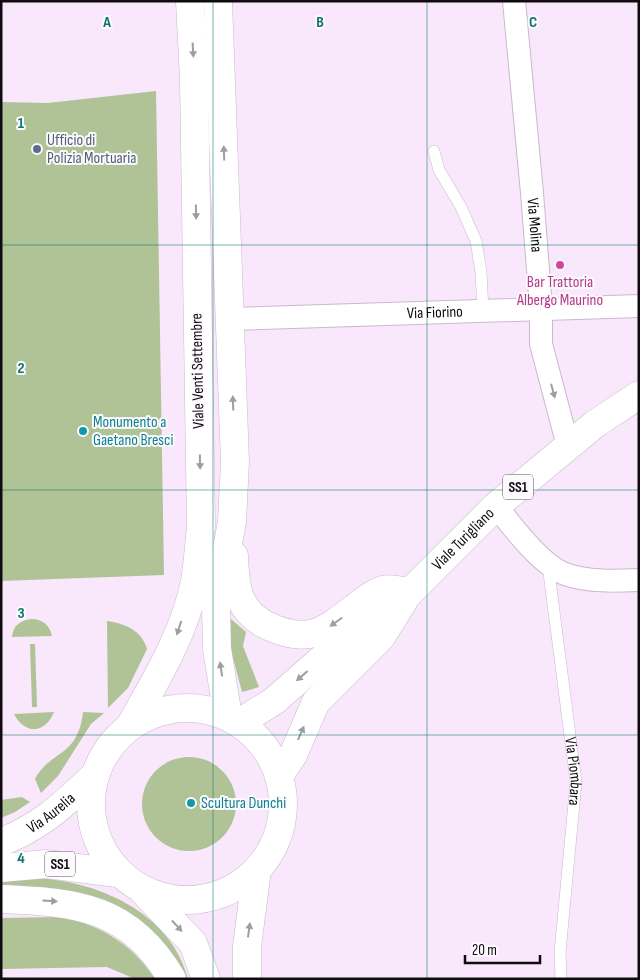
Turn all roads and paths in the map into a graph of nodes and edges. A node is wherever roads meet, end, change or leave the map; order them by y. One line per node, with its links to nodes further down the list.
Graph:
1 (190, 1): 17 (main road, Viale Venti Settembre, one-way to 17)
2 (218, 1): 8 (main road, Viale Venti Settembre, one-way to 2)
3 (514, 1): 6 (street, Via Molina)
4 (434, 151): 7 (lane)
5 (639, 306): 6 (street, Via Fiorino)
6 (541, 308): 7 (street, Via Fiorino); 10 (street, Via Molina, one-way to 10)
7 (483, 311): 8 (street, Via Fiorino)
8 (230, 319): 12 (main road, Viale Venti Settembre, one-way to 8)
9 (639, 396): 10 (main road, Viale Turigliano / SS1)
10 (568, 446): 11 (main road, Viale Turigliano / SS1)
11 (496, 506): 13 (street); 15 (main road, Viale Turigliano / SS1)
12 (232, 522): 15 (main road, one-way to 12); 16 (main road, Viale Venti Settembre, one-way to 12)
13 (548, 563): 14 (street); 29 (lane, Via Piombara)
14 (639, 580)
15 (409, 592): 16 (main road, Viale Turigliano / SS1, one-way to 16); 19 (main road, Viale Turigliano / SS1, one-way to 15)
16 (233, 720): 17 (main road); 19 (main road)
17 (130, 726): 18 (main road)
18 (94, 776): 20 (main road, Via Aurelia); 23 (main road)
19 (279, 776): 22 (main road)
20 (1, 842)
21 (1, 868): 23 (main road, SS1)
22 (257, 870): 24 (main road); 28 (main road, one-way to 22)
23 (118, 872): 24 (main road)
24 (143, 891): 27 (main road, one-way to 27)
25 (1, 899): 26 (main road, one-way to 26)
26 (172, 979)
27 (206, 979)
28 (247, 979)
29 (560, 979)

